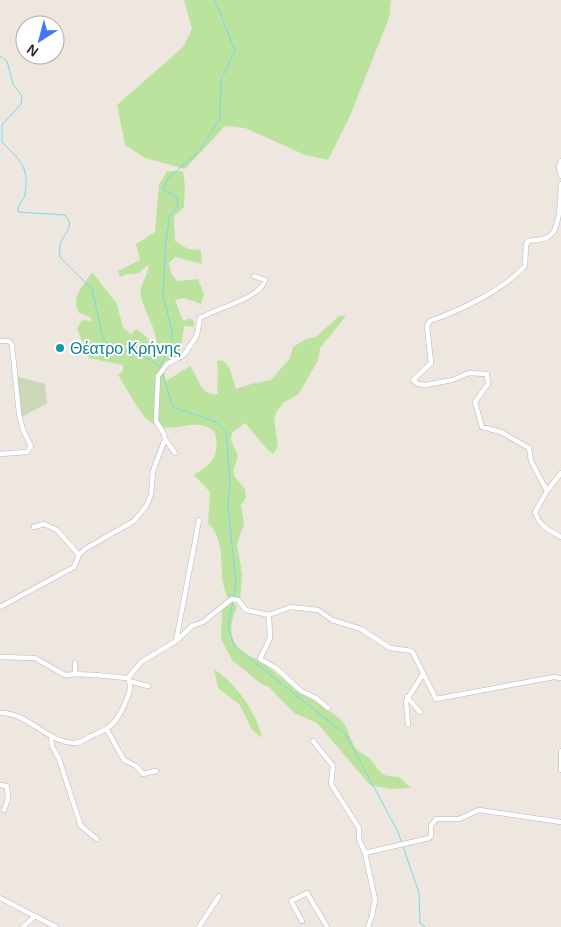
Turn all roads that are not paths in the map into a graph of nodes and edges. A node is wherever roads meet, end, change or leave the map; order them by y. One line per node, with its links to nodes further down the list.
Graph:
1 (561, 161): 2 (street)
2 (561, 176)
3 (561, 184): 10 (street)
4 (254, 276): 6 (street)
5 (0, 342): 8 (street)
6 (165, 439): 7 (street); 14 (street)
7 (175, 453)
8 (0, 454)
9 (561, 473): 10 (street)
10 (547, 491): 13 (street)
11 (199, 520): 17 (street)
12 (34, 527): 14 (street)
13 (561, 536)
14 (79, 555): 15 (street)
15 (0, 607)
16 (270, 615): 17 (street); 21 (street); 26 (street)
17 (176, 641): 23 (street)
18 (0, 657): 20 (street)
19 (75, 663): 20 (street)
20 (75, 672): 23 (street)
21 (423, 674): 22 (street); 25 (street)
22 (561, 678)
23 (128, 680): 24 (street); 30 (street)
24 (148, 686)
25 (408, 697): 27 (street); 29 (street)
26 (328, 708)
27 (420, 712)
28 (0, 714): 31 (street)
29 (408, 724)
30 (107, 730): 31 (street); 35 (street)
31 (51, 736): 39 (street)
32 (313, 741): 40 (street)
33 (561, 751): 34 (street)
34 (561, 770)
35 (156, 771)
36 (0, 785): 37 (street)
37 (4, 810)
38 (561, 822): 40 (street)
39 (97, 839)
40 (365, 852): 49 (street)
41 (219, 896): 47 (street)
42 (0, 898): 43 (street)
43 (35, 916): 45 (street); 46 (street)
44 (302, 921): 48 (street)
45 (23, 927)
46 (56, 927)
47 (199, 927)
48 (327, 927)
49 (368, 927)

